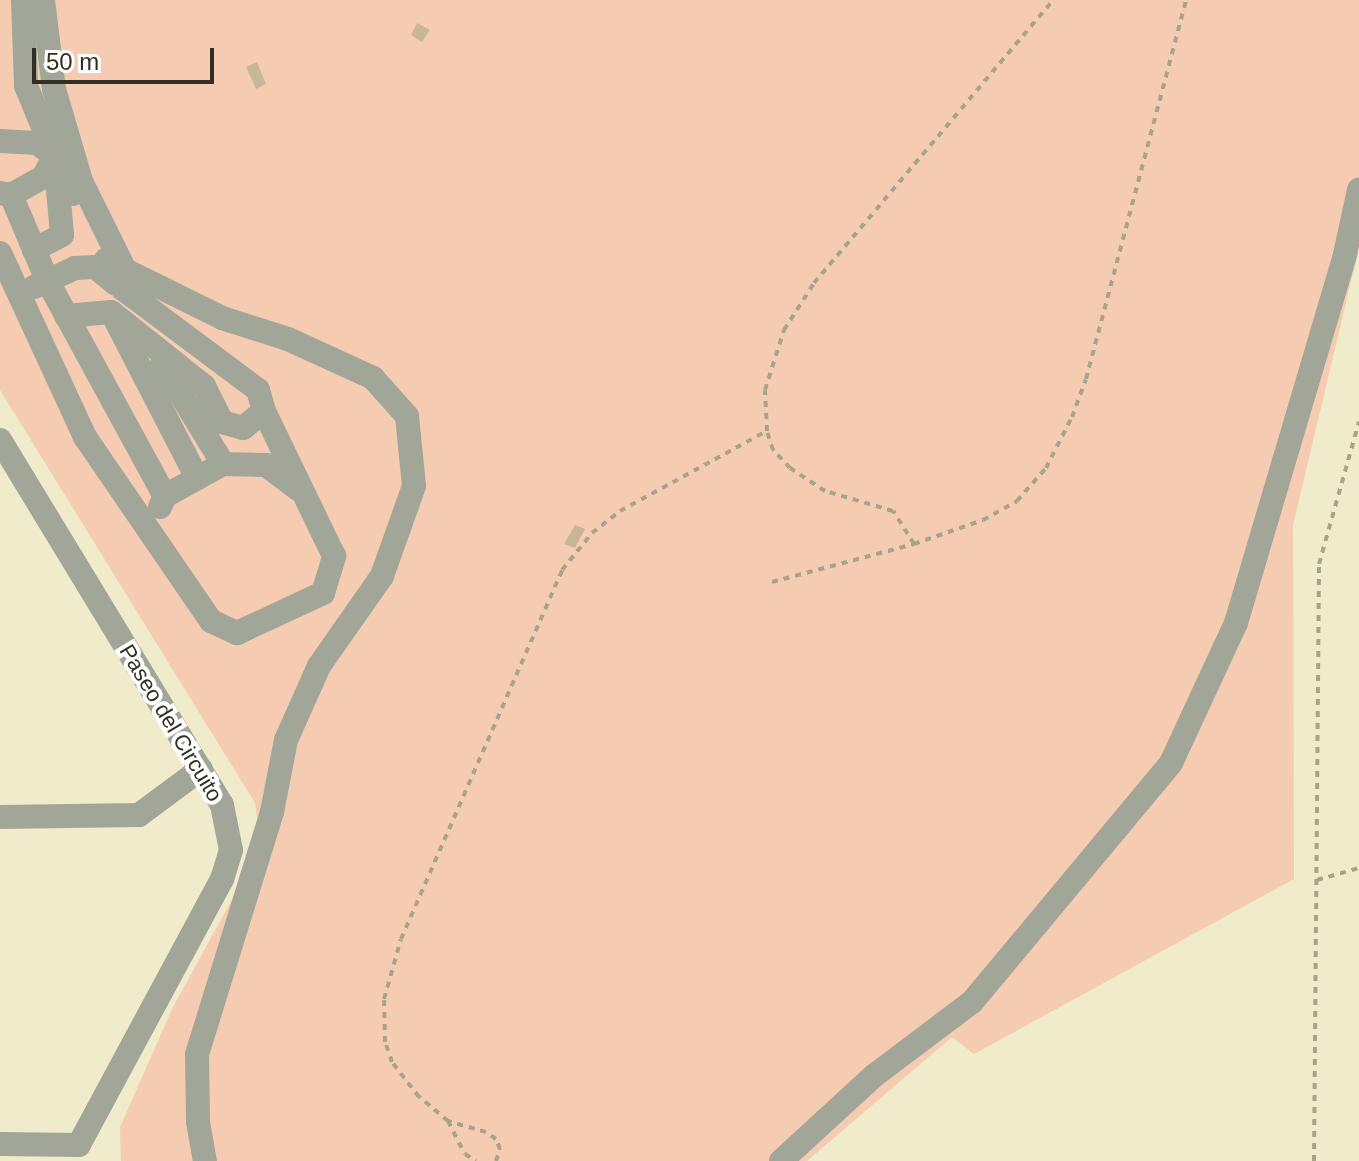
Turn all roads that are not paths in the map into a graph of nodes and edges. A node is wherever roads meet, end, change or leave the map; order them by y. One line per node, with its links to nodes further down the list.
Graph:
1 (23, 0): 4 (street)
2 (43, 0): 26 (street)
3 (0, 141): 4 (street)
4 (55, 156): 6 (street); 7 (street); 10 (street)
5 (1359, 190): 27 (street)
6 (5, 194): 7 (street)
7 (34, 250): 9 (street)
8 (0, 253): 11 (street)
9 (47, 280): 10 (street); 11 (street); 13 (street)
10 (123, 289): 15 (street)
11 (19, 295): 21 (street)
12 (111, 312): 13 (street); 14 (street); 18 (street)
13 (66, 316): 20 (street)
14 (145, 339): 15 (street); 17 (street)
15 (264, 411): 19 (street)
16 (0, 440): 22 (street, Paseo del Circuito)
17 (223, 464): 18 (street); 19 (street)
18 (197, 478): 20 (street)
19 (304, 494): 21 (street)
20 (165, 496): 21 (street)
21 (149, 531)
22 (201, 769): 23 (street); 25 (street, Paseo del Circuito)
23 (0, 817)
24 (0, 1144): 25 (street)
25 (84, 1153)
26 (205, 1161)
27 (781, 1161)

